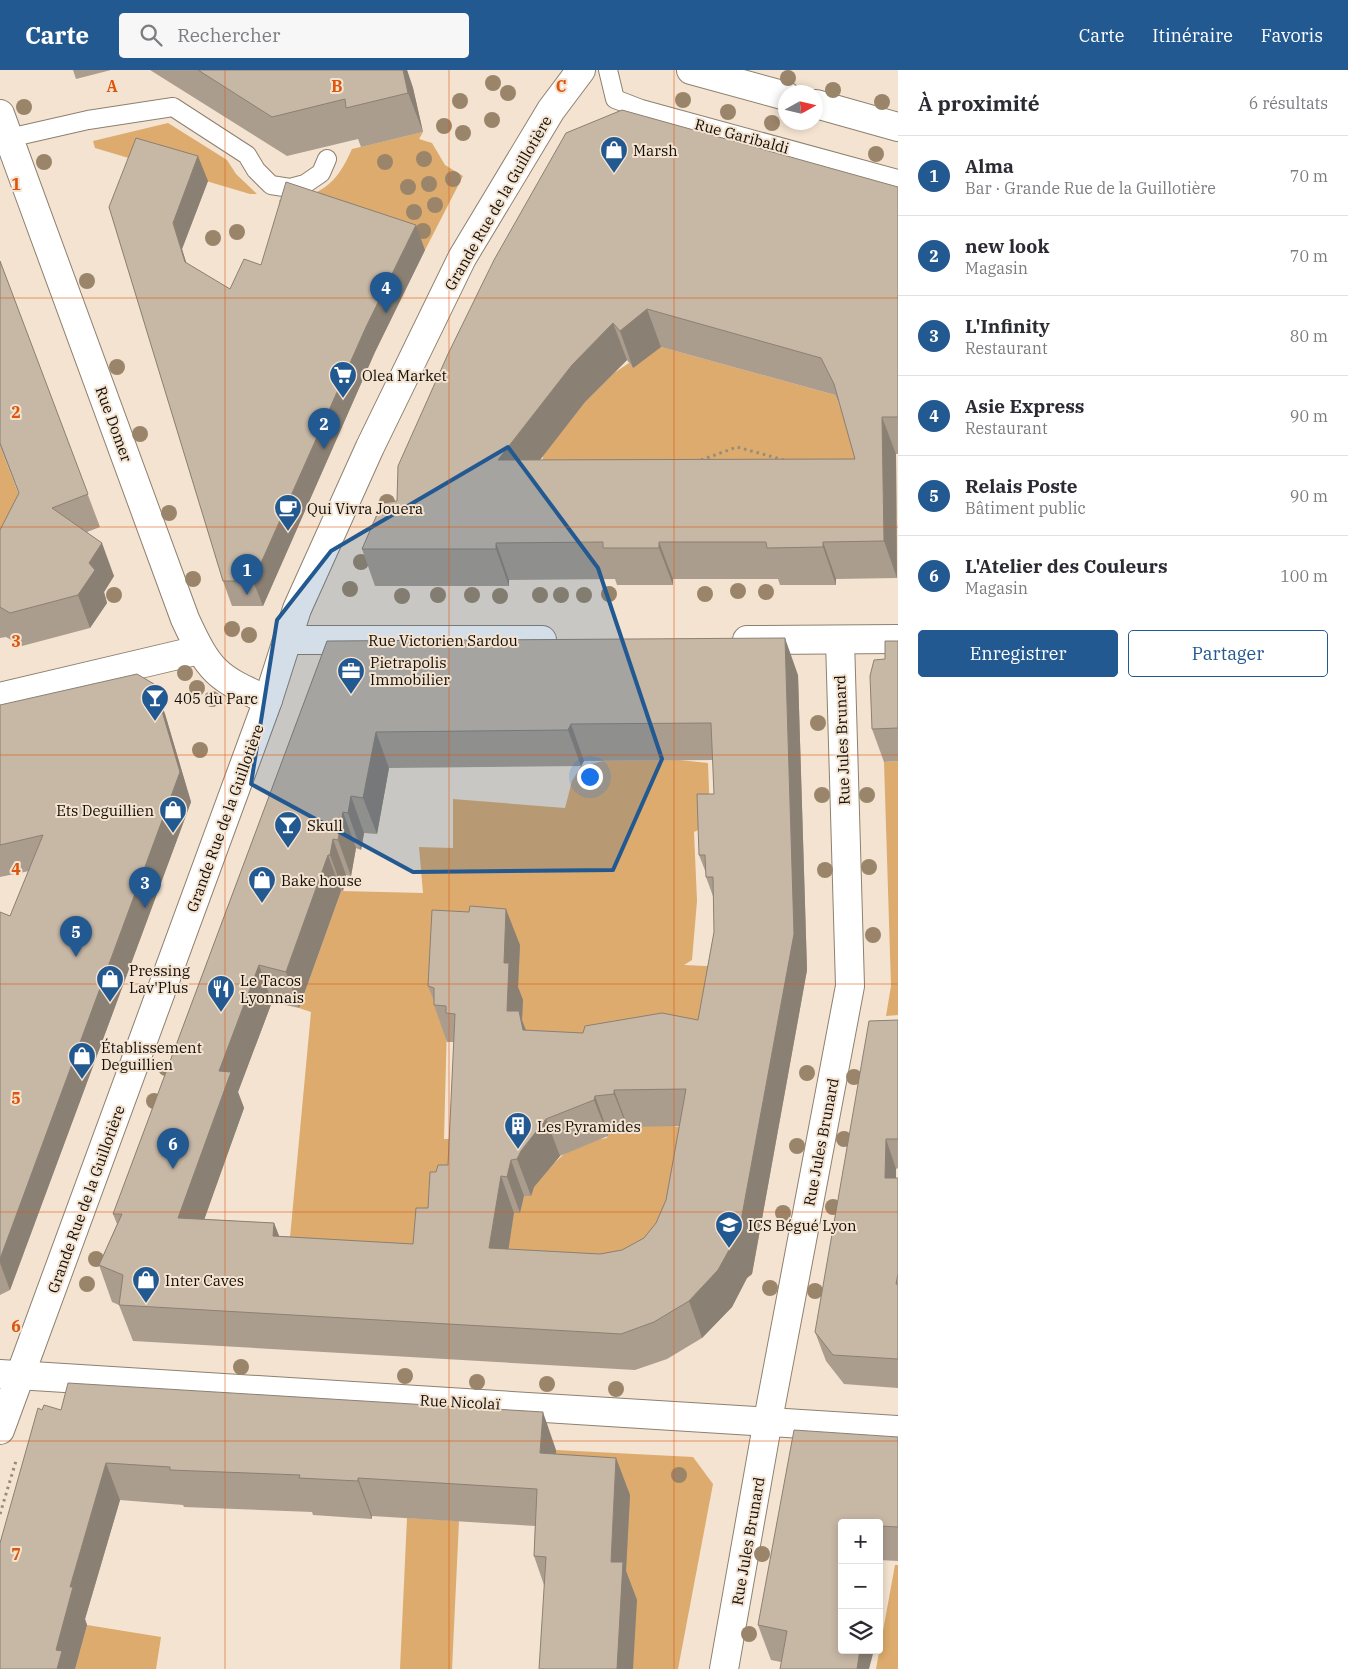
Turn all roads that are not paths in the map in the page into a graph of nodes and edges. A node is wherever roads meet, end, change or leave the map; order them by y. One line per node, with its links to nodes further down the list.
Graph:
1 (581, 70): 11 (street, Grande Rue de la Guillotière)
2 (608, 70): 9 (lane, Rue Garibaldi)
3 (691, 70): 4 (street)
4 (778, 94)
5 (823, 106): 7 (street)
6 (4, 126): 8 (lane); 15 (street, Rue Domer)
7 (898, 127)
8 (327, 159)
9 (898, 179)
10 (898, 639): 14 (street)
11 (288, 640): 12 (street, Rue Victorien Sardou); 17 (street, Grande Rue de la Guillotière)
12 (571, 640)
13 (720, 640): 14 (street)
14 (840, 640): 19 (street, Rue Jules Brunard)
15 (199, 650): 16 (street); 17 (street, Rue Domer)
16 (0, 698)
17 (268, 700): 18 (street, Grande Rue de la Guillotière)
18 (11, 1374): 19 (street, Rue Nicolaï); 20 (street, Grande Rue de la Guillotière)
19 (768, 1420): 21 (street, Rue Nicolaï); 22 (street, Rue Jules Brunard)
20 (0, 1430)
21 (898, 1430)
22 (724, 1669)

